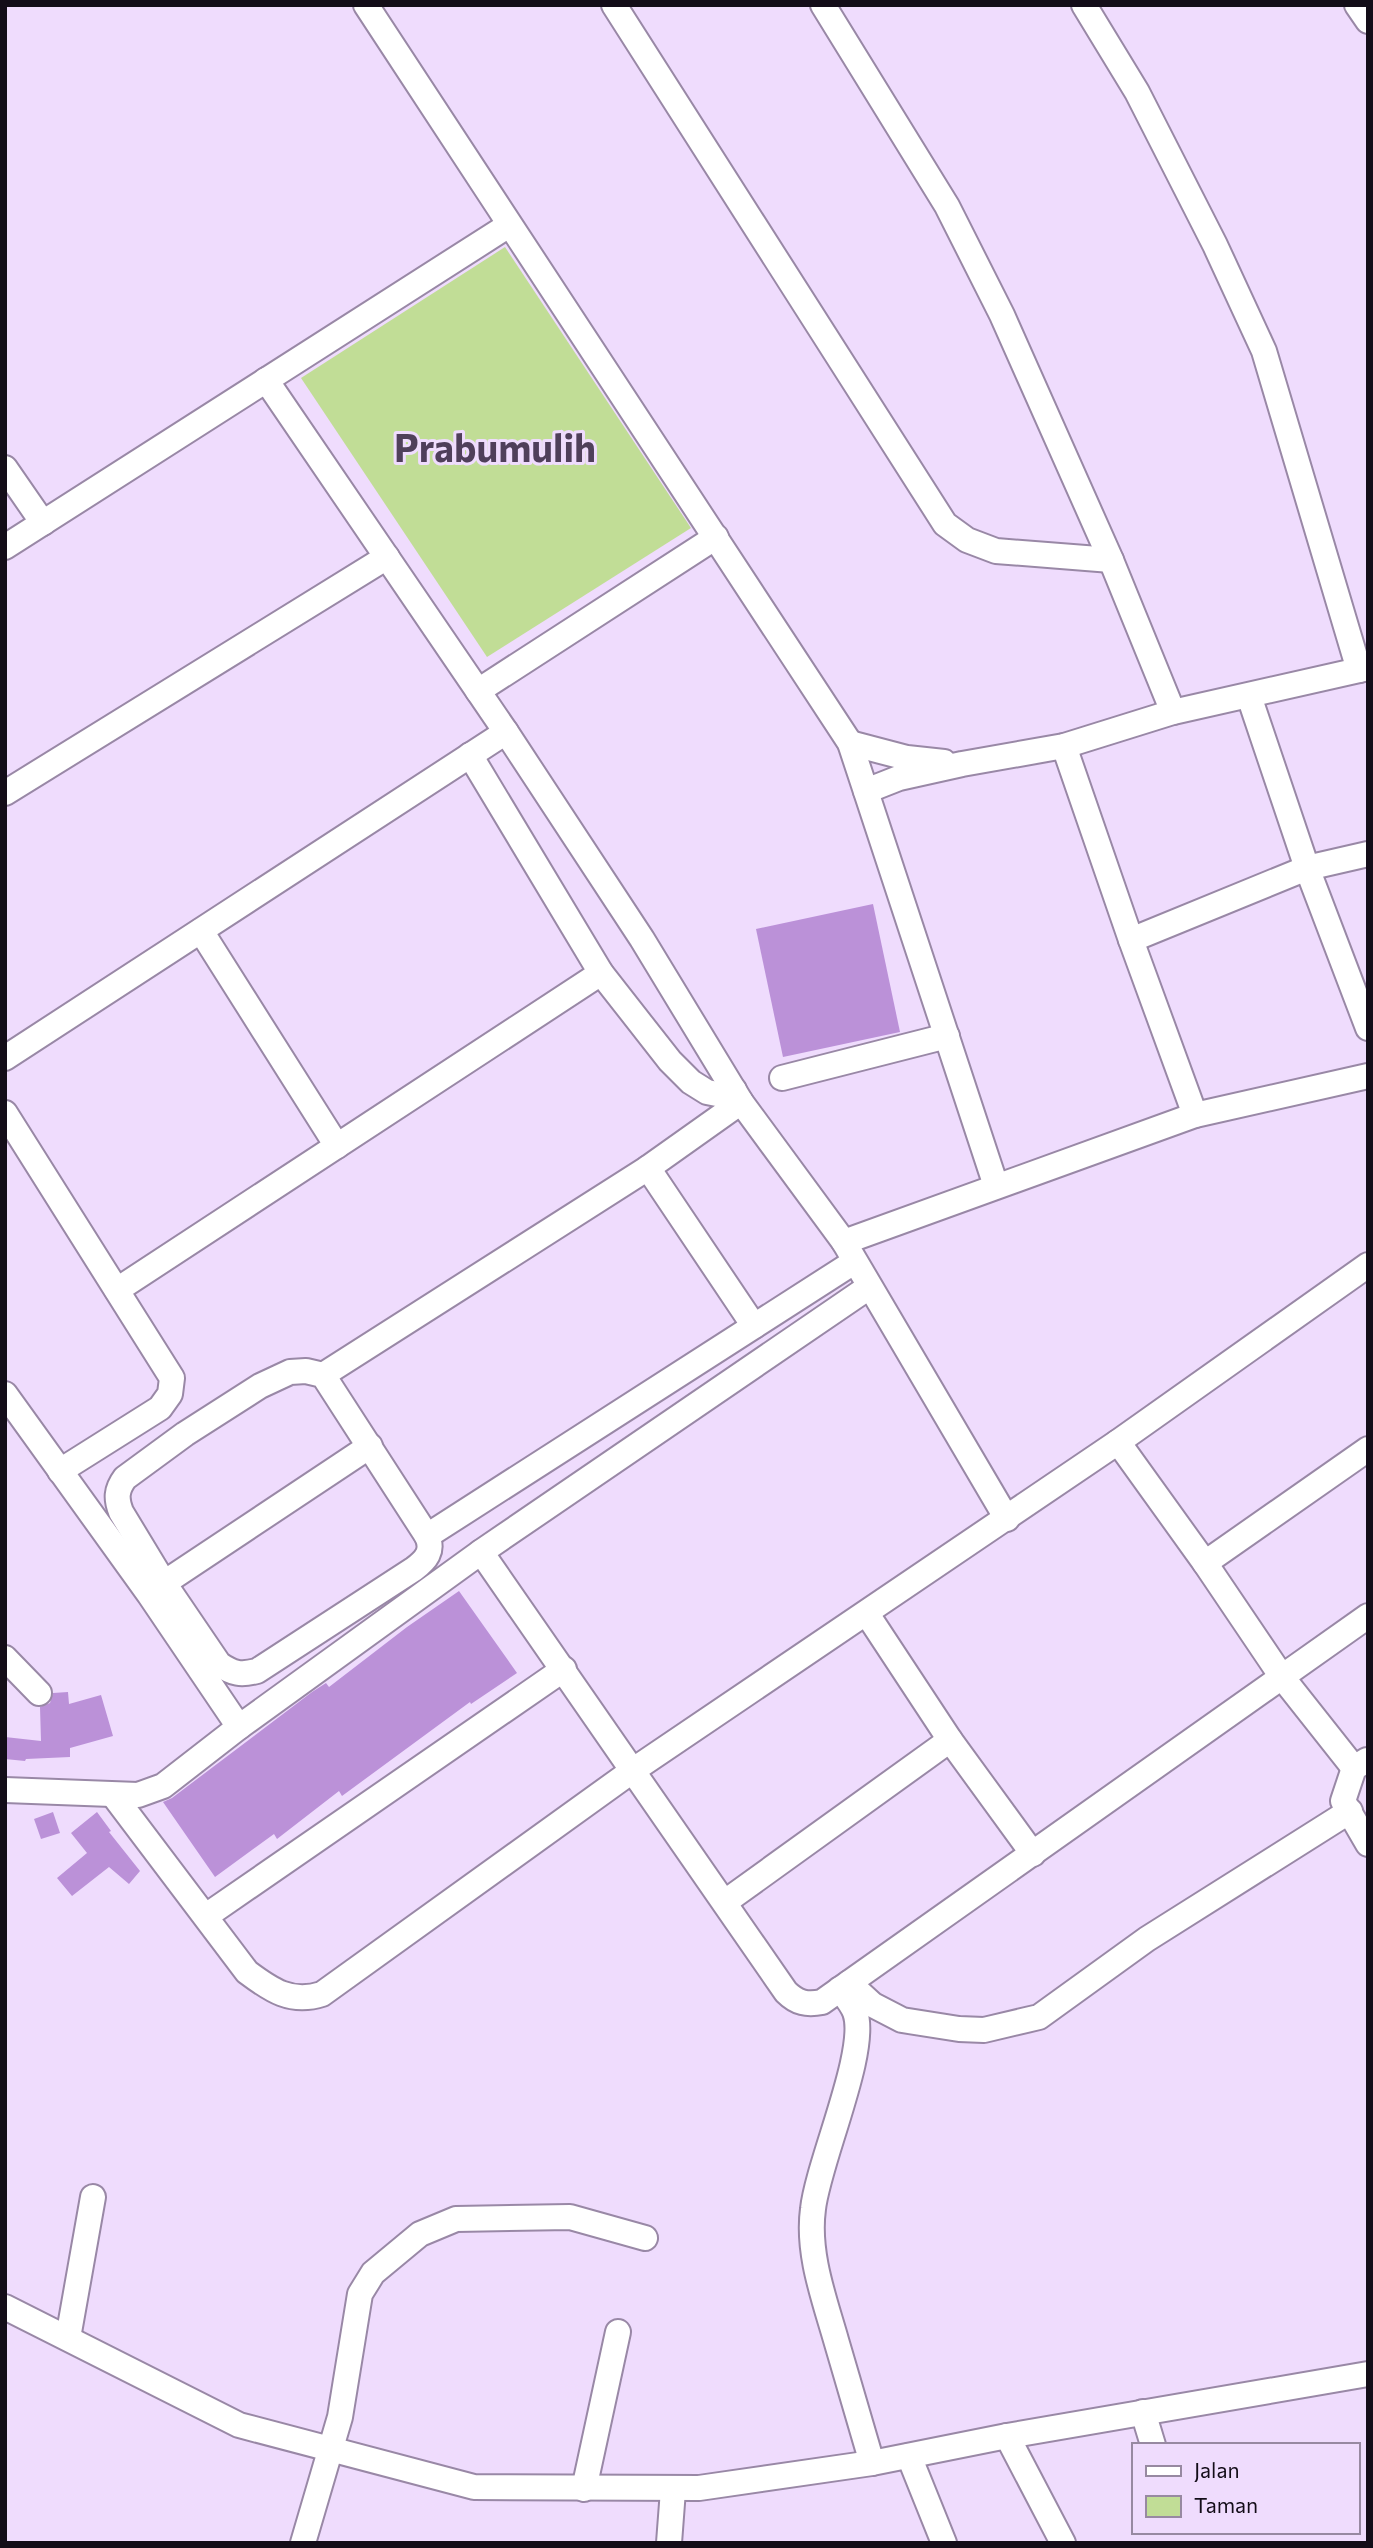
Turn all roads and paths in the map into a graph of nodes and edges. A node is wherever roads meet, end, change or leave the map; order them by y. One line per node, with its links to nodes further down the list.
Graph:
1 (366, 5): 7 (street)
2 (614, 5): 14 (street)
3 (823, 5): 14 (street)
4 (1084, 5): 15 (street)
5 (1357, 5): 6 (street)
6 (1368, 22)
7 (509, 225): 8 (street); 11 (street)
8 (267, 380): 10 (street); 13 (street)
9 (5, 467): 10 (street)
10 (43, 523): 12 (street)
11 (716, 537): 16 (street); 20 (street)
12 (5, 547)
13 (387, 557): 16 (street); 25 (street)
14 (1111, 561): 18 (street)
15 (1364, 669): 17 (street)
16 (478, 691): 19 (street)
17 (1249, 696): 18 (street); 27 (street)
18 (1173, 712): 21 (street)
19 (506, 732): 22 (street); 36 (street)
20 (850, 743): 23 (street); 24 (street)
21 (1064, 746): 23 (street); 29 (street)
22 (470, 755): 28 (street); 30 (street)
23 (962, 764): 24 (street)
24 (866, 791): 32 (street)
25 (5, 793)
26 (1368, 854): 27 (street)
27 (1307, 868): 29 (street); 31 (street)
28 (201, 931): 33 (street); 39 (street)
29 (1131, 940): 38 (street)
30 (601, 973): 36 (street); 39 (street)
31 (1368, 1028)
32 (947, 1036): 35 (street); 41 (street)
33 (5, 1058)
34 (1368, 1076): 38 (street)
35 (782, 1078)
36 (738, 1096): 40 (street); 42 (street)
37 (5, 1113): 45 (street)
38 (1195, 1115): 41 (street)
39 (338, 1146): 45 (street)
40 (648, 1168): 46 (street); 47 (street)
41 (996, 1186): 42 (street)
42 (849, 1252): 44 (street); 46 (street)
43 (1368, 1265): 49 (street)
44 (869, 1287): 53 (street); 55 (street)
45 (117, 1290): 52 (street)
46 (754, 1326): 54 (street)
47 (323, 1375): 50 (street); 57 (street)
48 (5, 1394): 52 (street)
49 (1118, 1442): 53 (street); 56 (street)
50 (370, 1446): 54 (street); 57 (street)
51 (1368, 1449): 56 (street)
52 (60, 1471): 57 (street)
53 (1007, 1519): 58 (street)
54 (427, 1536): 57 (street)
55 (481, 1552): 61 (street); 64 (street)
56 (1205, 1563): 62 (street)
57 (157, 1588): 64 (street)
58 (867, 1614): 65 (street); 67 (street)
59 (1368, 1616): 62 (street)
60 (5, 1658): 63 (street)
61 (564, 1670): 67 (street); 74 (street)
62 (1282, 1677): 66 (street); 72 (street)
63 (39, 1693)
64 (239, 1727): 69 (street)
65 (950, 1740): 72 (street); 73 (street)
66 (1361, 1764): 70 (street)
67 (632, 1772): 73 (street); 74 (street)
68 (5, 1790): 69 (street)
69 (114, 1796): 74 (street)
70 (1349, 1811): 71 (street); 75 (street)
71 (1368, 1844)
72 (1033, 1854): 75 (street)
73 (725, 1902): 75 (street)
74 (205, 1916)
75 (845, 1986): 87 (street)
76 (93, 2197): 80 (street)
77 (645, 2238): 85 (street)
78 (5, 2306): 80 (street)
79 (618, 2332): 88 (street)
80 (68, 2338): 85 (street)
81 (1368, 2374): 82 (street)
82 (1143, 2412): 83 (street); 84 (street)
83 (1007, 2436): 86 (street); 93 (street)
84 (1152, 2443)
85 (332, 2448): 88 (street); 90 (street)
86 (909, 2456): 87 (street); 92 (street)
87 (872, 2463): 89 (street)
88 (584, 2489): 89 (street)
89 (673, 2490): 91 (street)
90 (303, 2543)
91 (669, 2543)
92 (944, 2543)
93 (1063, 2543)

